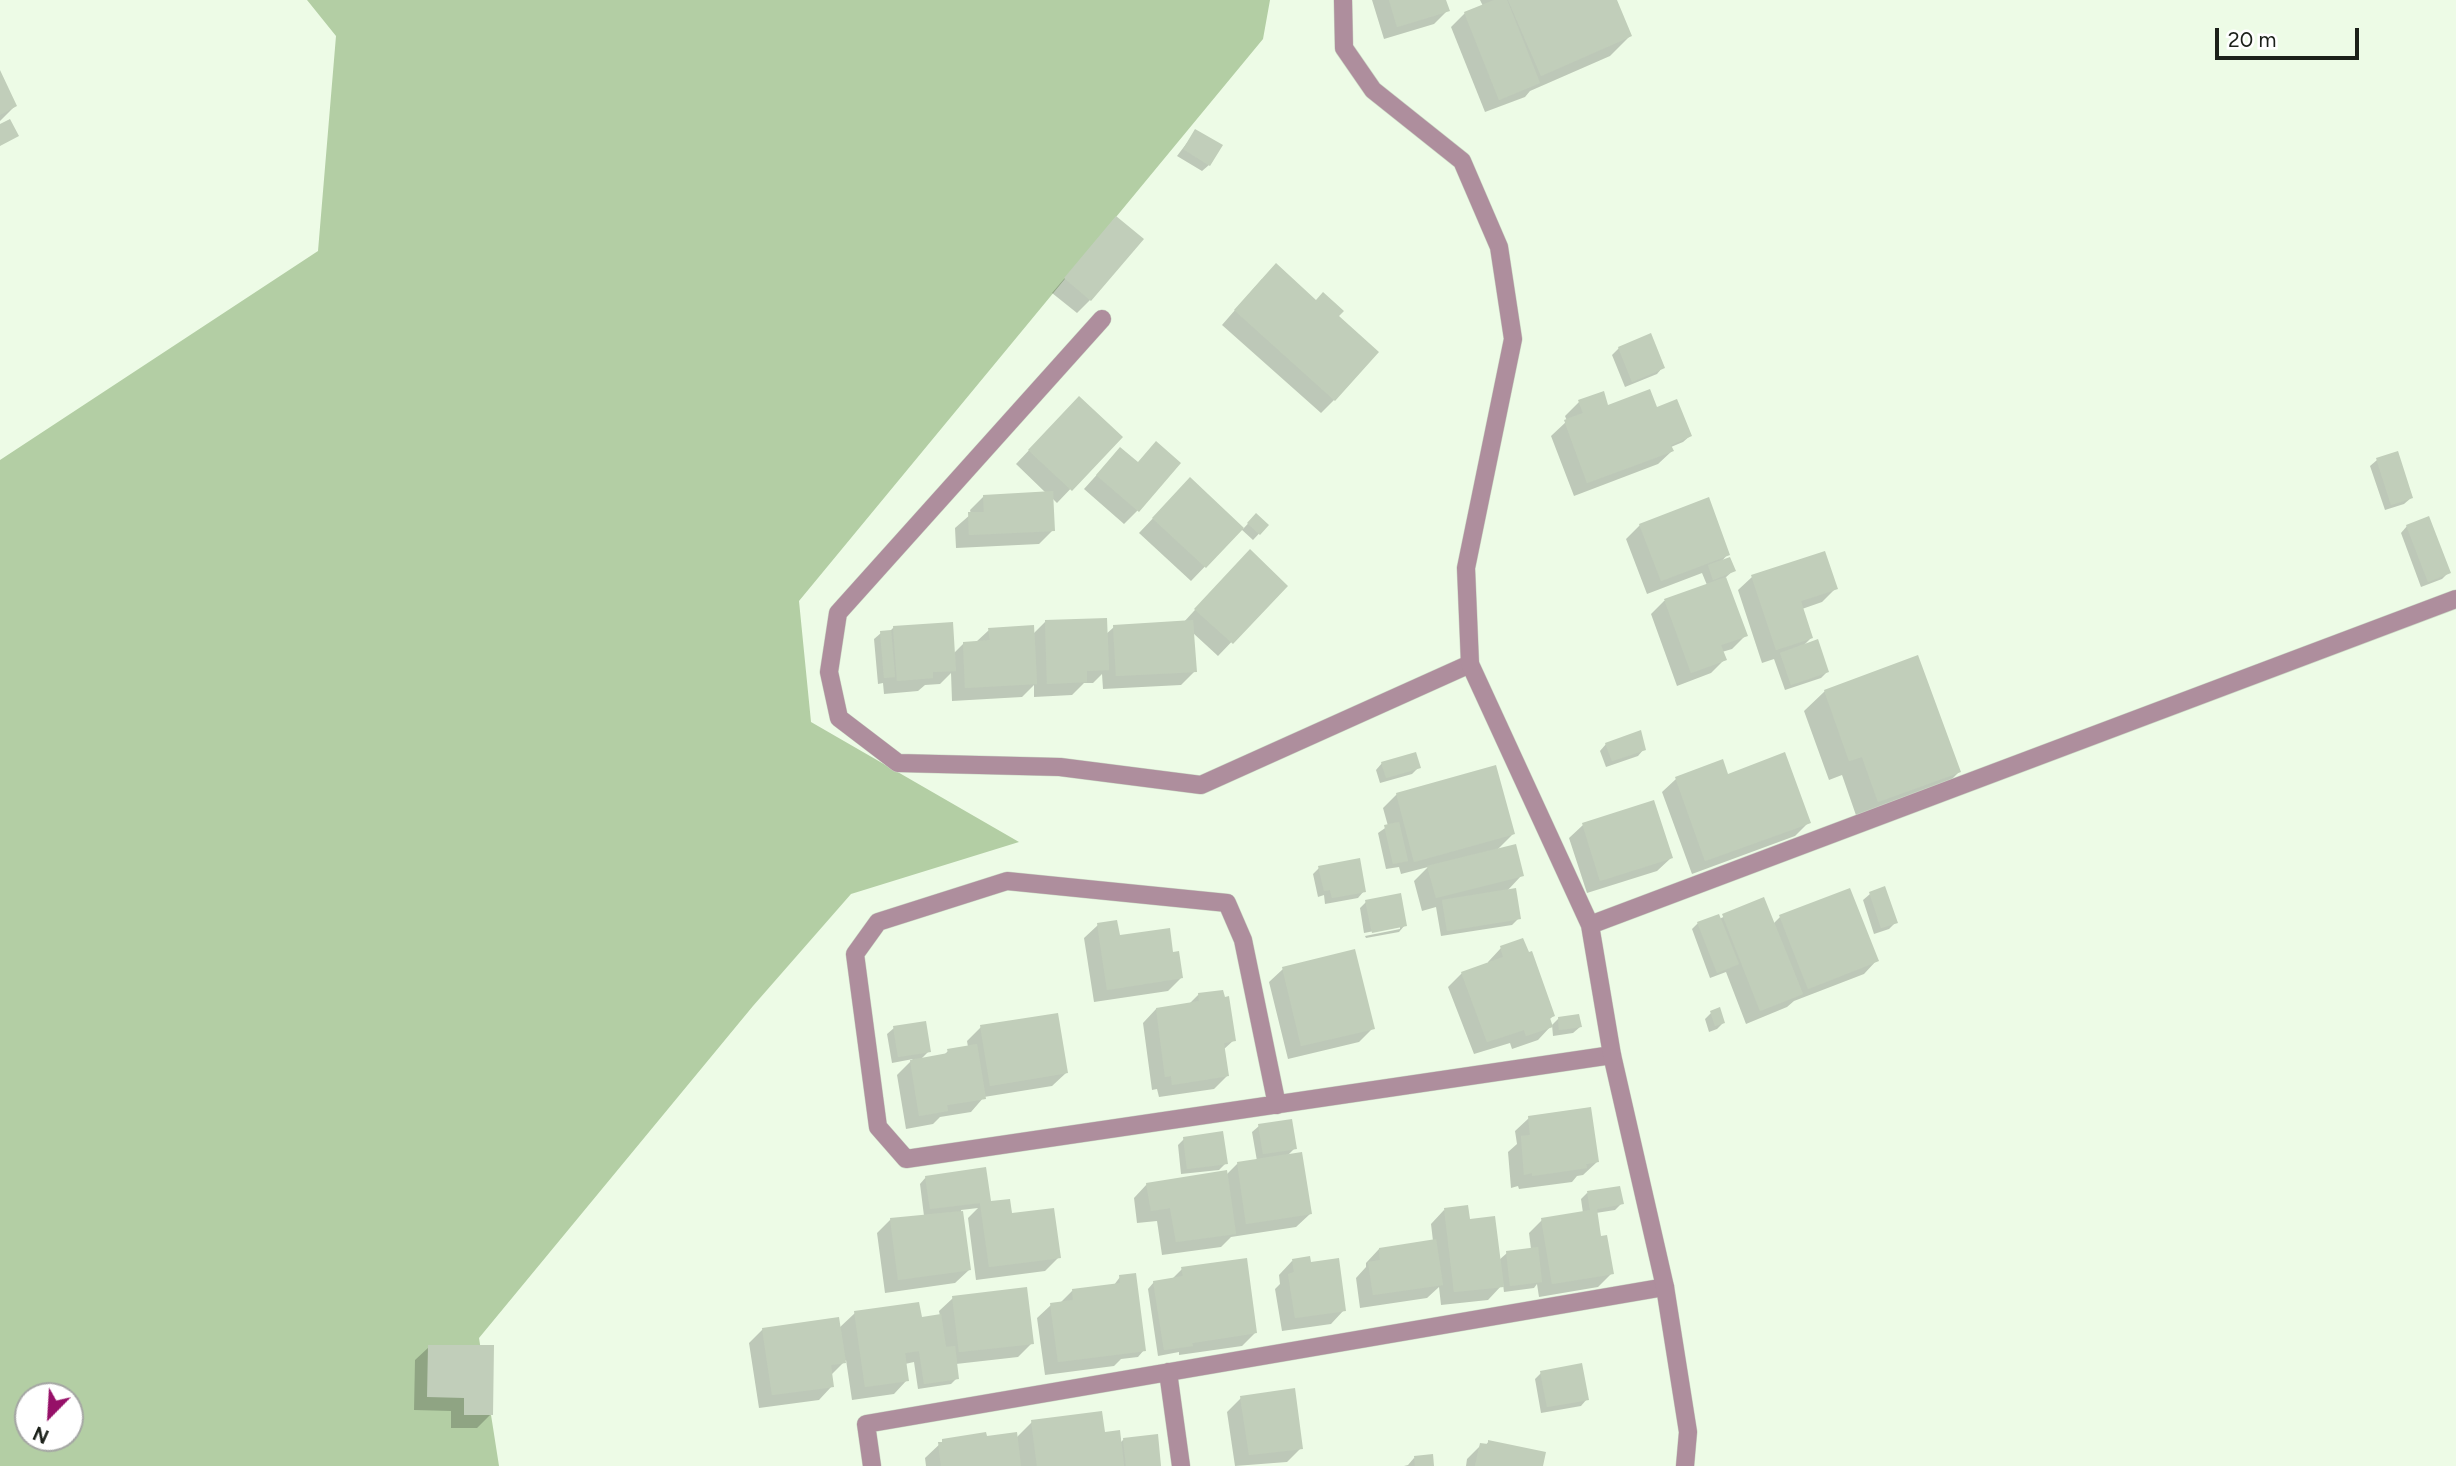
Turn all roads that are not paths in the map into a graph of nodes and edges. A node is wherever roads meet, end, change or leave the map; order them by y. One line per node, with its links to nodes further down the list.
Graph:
1 (1343, 0): 4 (street)
2 (1102, 318): 4 (street)
3 (2456, 599): 5 (street)
4 (1470, 664): 5 (street)
5 (1590, 925): 6 (street)
6 (1612, 1055): 7 (street); 8 (street)
7 (1277, 1105): 7 (street)
8 (1665, 1287): 9 (street); 12 (street)
9 (1168, 1372): 10 (street); 11 (street)
10 (872, 1466)
11 (1181, 1466)
12 (1685, 1466)

